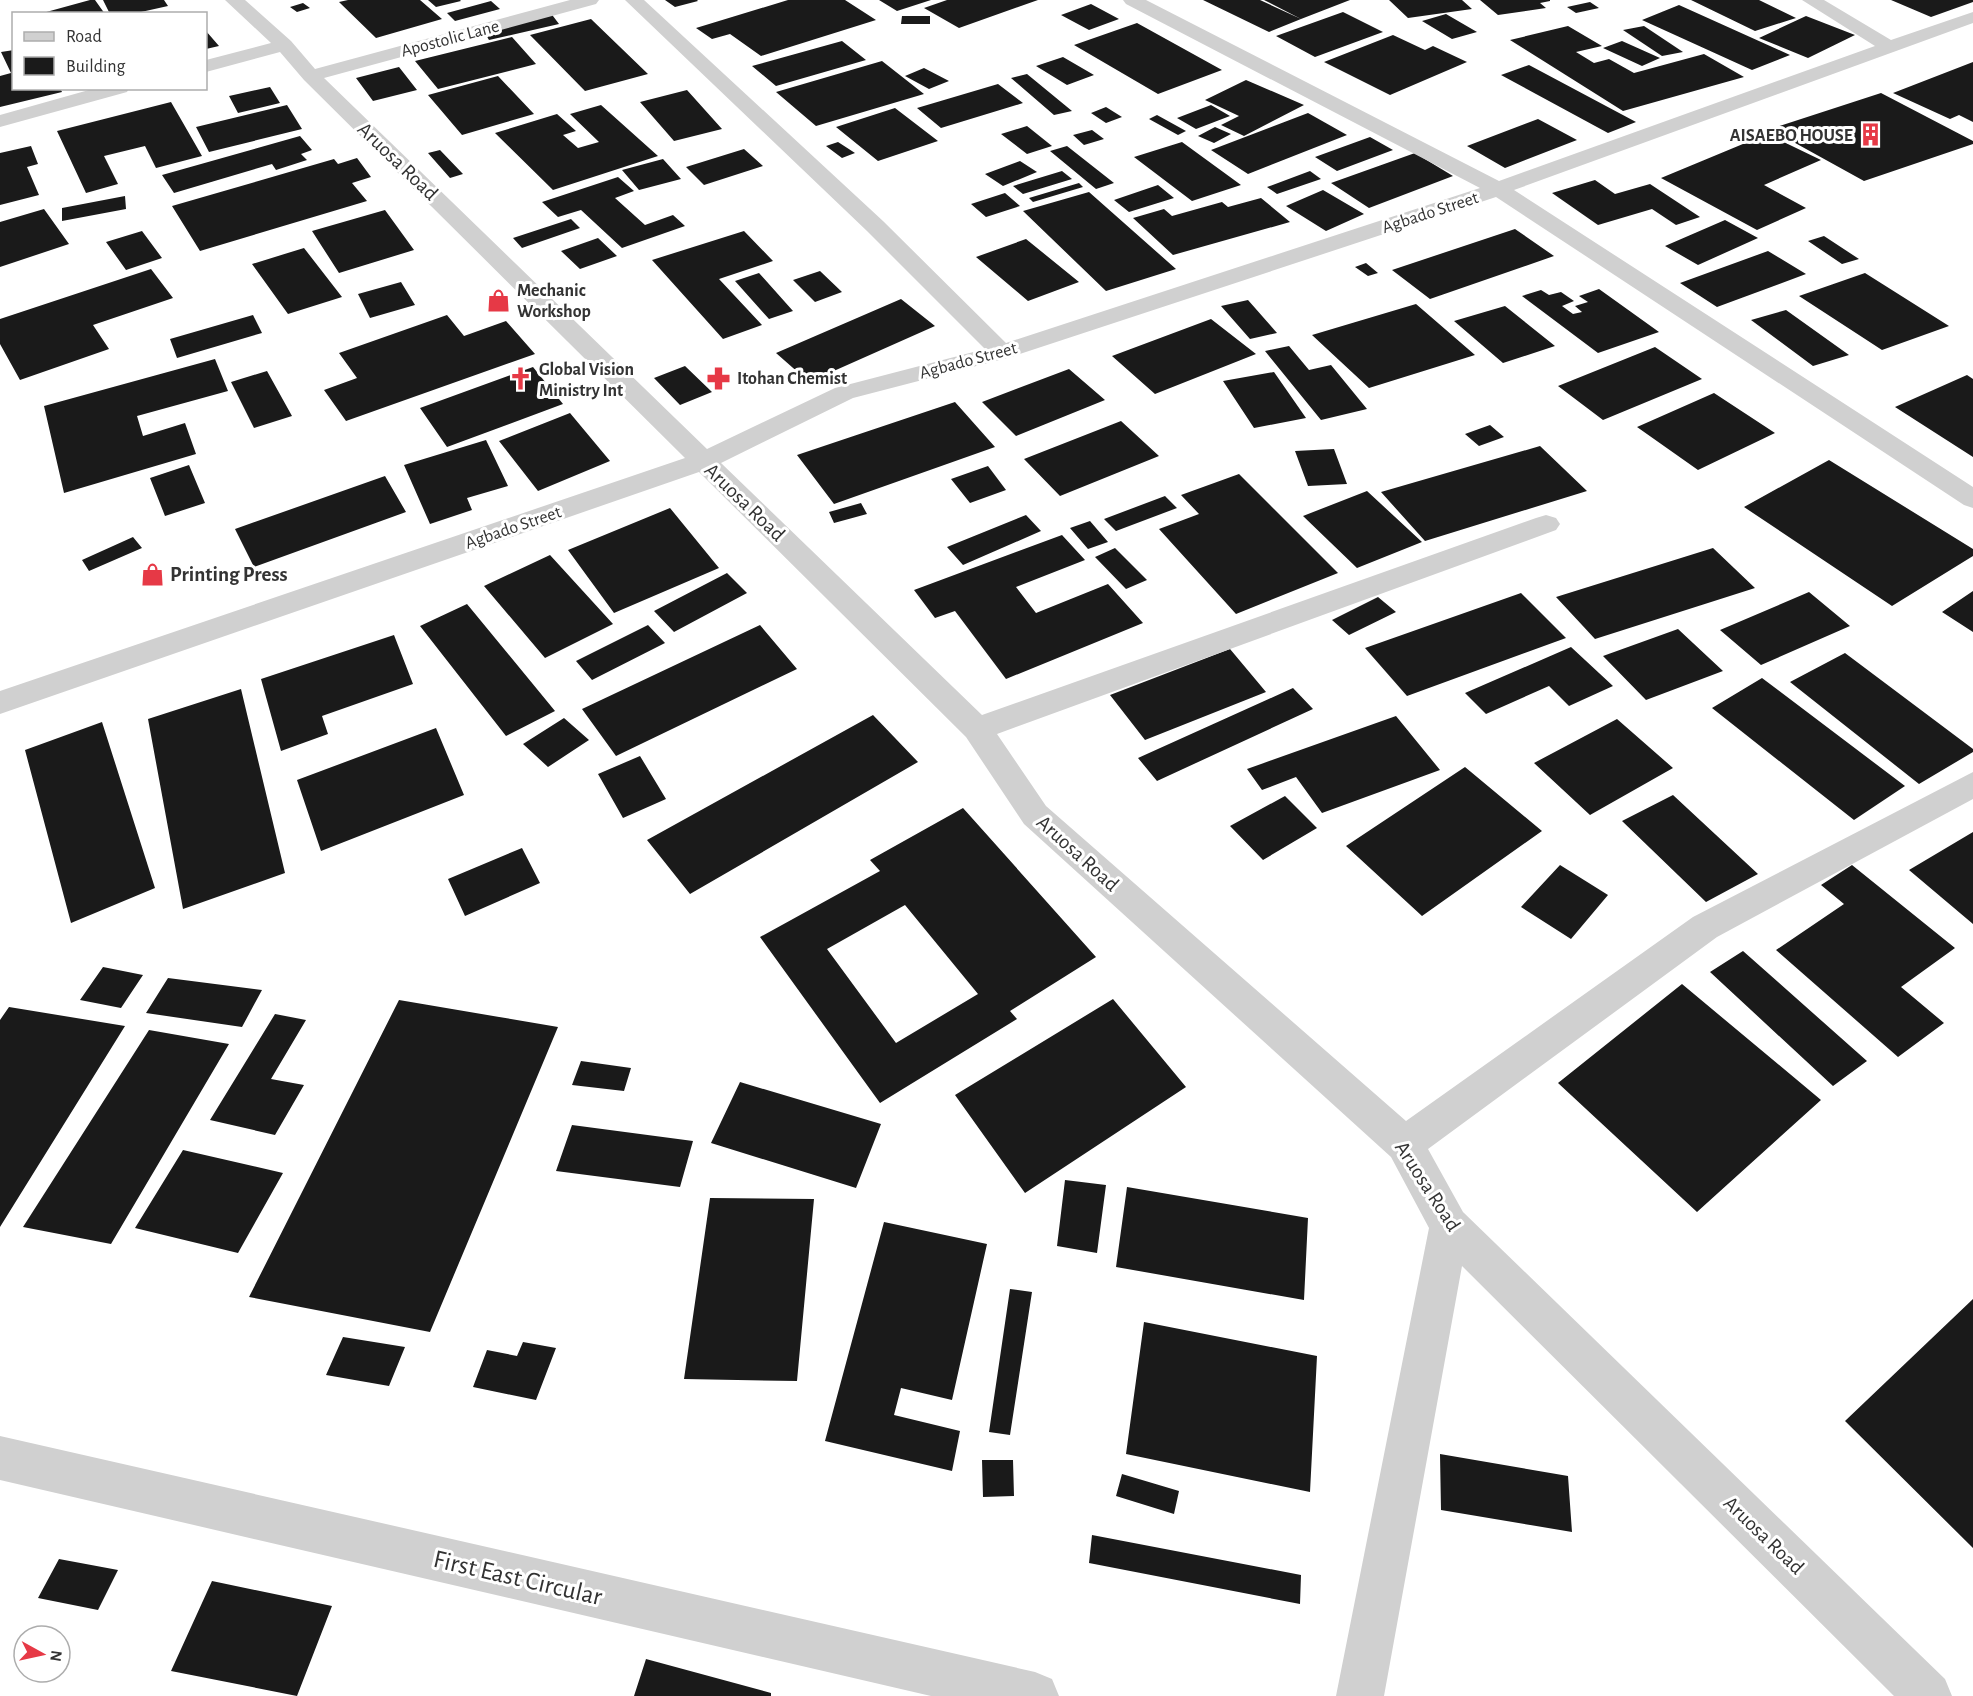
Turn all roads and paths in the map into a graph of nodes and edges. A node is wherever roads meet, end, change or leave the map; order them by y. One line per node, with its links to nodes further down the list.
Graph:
1 (234, 0): 7 (street, Aruosa Road)
2 (590, 0): 10 (street, Apostolic Lane)
3 (634, 0): 14 (street)
4 (1132, 0): 13 (street)
5 (1811, 0): 8 (street)
6 (1973, 17): 8 (street, Agbado Street)
7 (284, 45): 9 (street); 10 (street, Aruosa Road)
8 (1889, 47): 13 (street, Agbado Street)
9 (207, 66)
10 (311, 76): 15 (street, Aruosa Road)
11 (113, 90): 12 (street)
12 (0, 121)
13 (1498, 189): 14 (street, Agbado Street); 16 (street)
14 (1002, 352): 15 (street, Agbado Street)
15 (704, 461): 18 (street, Agbado Street); 19 (street, Aruosa Road)
16 (1973, 499)
17 (1546, 524): 19 (street)
18 (0, 703)
19 (977, 729): 21 (street, Aruosa Road)
20 (1973, 784): 21 (street)
21 (1405, 1144): 22 (street, Aruosa Road)
22 (1449, 1226): 25 (street); 26 (street, Aruosa Road)
23 (0, 1458): 24 (street, First East Circular)
24 (1035, 1696)
25 (1360, 1696)
26 (1928, 1696)

